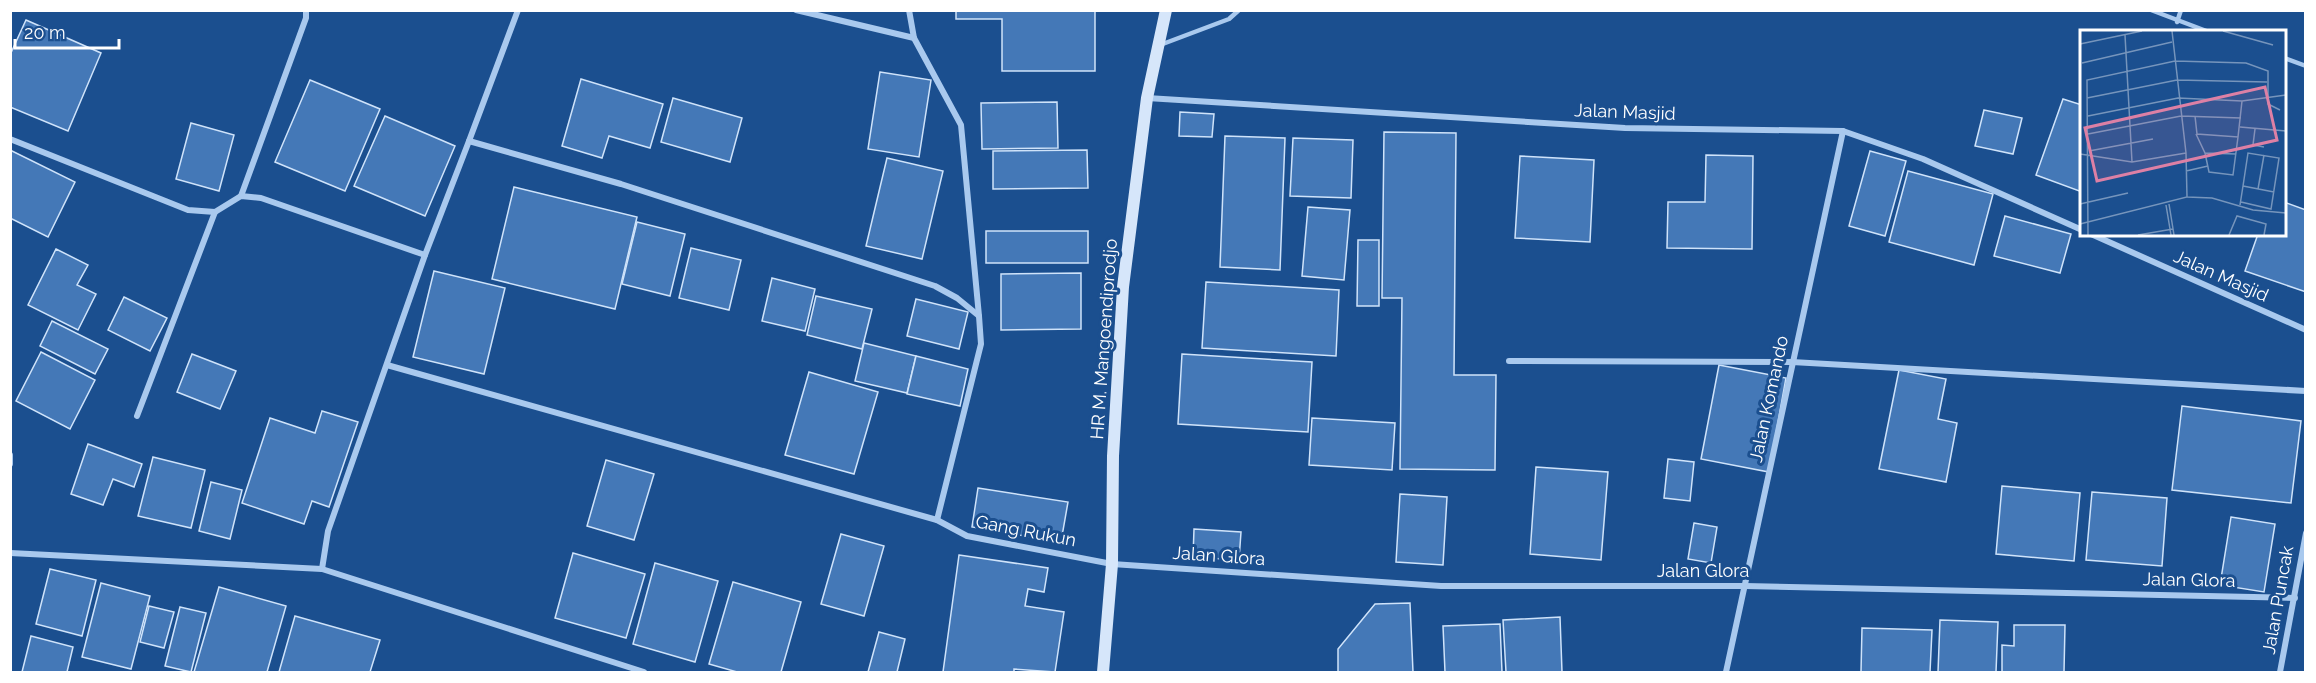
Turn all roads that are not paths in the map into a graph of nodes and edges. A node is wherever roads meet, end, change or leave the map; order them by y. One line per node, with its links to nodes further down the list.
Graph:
1 (306, 10): 19 (street)
2 (518, 10): 18 (street)
3 (796, 10): 11 (street)
4 (909, 10): 11 (street)
5 (1166, 10): 12 (main road, HR M. Mangoendiprodjo)
6 (1239, 10): 12 (lane)
7 (2151, 10): 9 (lane)
8 (2181, 10): 9 (lane)
9 (2176, 22): 10 (lane)
10 (2202, 30)
11 (914, 38): 24 (street)
12 (1158, 45): 15 (main road, HR M. Mangoendiprodjo)
13 (2286, 59): 14 (lane)
14 (2306, 66)
15 (1148, 98): 16 (street, Jalan Masjid); 36 (main road, HR M. Mangoendiprodjo)
16 (1843, 131): 21 (street, Jalan Masjid); 27 (street, Jalan Komando)
17 (10, 140): 20 (street)
18 (469, 141): 23 (street); 24 (street)
19 (242, 196): 20 (street); 23 (street)
20 (215, 212): 30 (street)
21 (2080, 229)
22 (2095, 236): 25 (street, Jalan Masjid)
23 (425, 255): 28 (street)
24 (979, 316): 33 (street)
25 (2306, 330)
26 (1509, 361): 27 (street)
27 (1792, 362): 29 (street); 38 (street, Jalan Komando)
28 (387, 365): 33 (street, Gang Rukun); 37 (street)
29 (2306, 391)
30 (137, 416)
31 (10, 455): 32 (street)
32 (10, 464)
33 (937, 520): 36 (street, Gang Rukun)
34 (2306, 533): 39 (street, Jalan Puncak)
35 (10, 553): 37 (street)
36 (1112, 564): 38 (street, Jalan Glora); 41 (main road, HR M. Mangoendiprodjo)
37 (322, 569): 40 (street)
38 (1745, 586): 39 (street, Jalan Glora); 42 (street, Jalan Komando)
39 (2295, 598): 43 (street, Jalan Puncak)
40 (644, 672)
41 (1103, 672)
42 (1726, 672)
43 (2280, 672)

